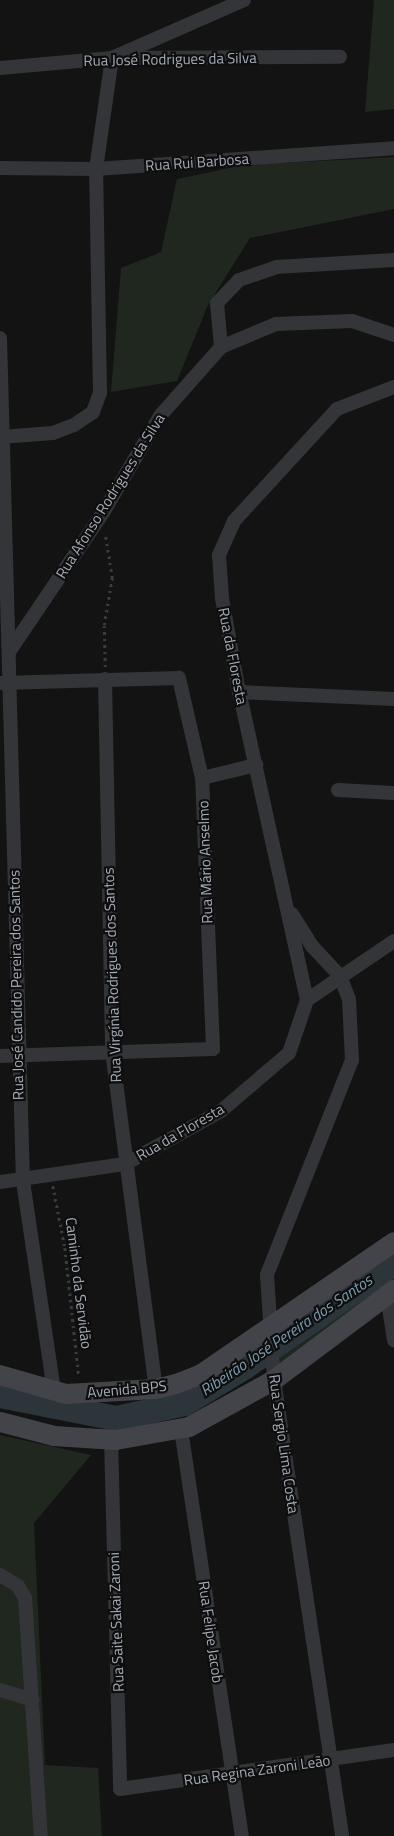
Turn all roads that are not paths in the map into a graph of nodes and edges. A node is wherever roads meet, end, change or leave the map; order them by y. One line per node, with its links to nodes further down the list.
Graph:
1 (244, 0): 3 (street)
2 (340, 57): 3 (street, Rua José Rodrigues da Silva)
3 (112, 58): 4 (street, Rua José Rodrigues da Silva); 7 (street)
4 (0, 68)
5 (394, 148): 7 (street, Rua Rui Barbosa)
6 (0, 168): 7 (street, Rua Rui Barbosa)
7 (96, 170): 13 (street)
8 (394, 260): 11 (street)
9 (394, 335): 11 (street, Rua Afonso Rodrigues da Silva)
10 (0, 338): 13 (street, Rua José Candido Pereira dos Santos)
11 (221, 347): 14 (street, Rua Afonso Rodrigues da Silva)
12 (394, 387): 17 (street, Rua da Floresta)
13 (1, 437): 14 (street, Rua José Candido Pereira dos Santos)
14 (9, 652): 16 (street, Rua José Candido Pereira dos Santos)
15 (105, 679): 16 (street); 20 (street, Rua Mário Anselmo); 27 (street, Rua Virgínia Rodrigues dos Santos)
16 (5, 683): 28 (street, Rua José Candido Pereira dos Santos)
17 (239, 692): 18 (street); 19 (street, Rua da Floresta)
18 (394, 699)
19 (256, 765): 20 (street); 23 (street, Rua da Floresta)
20 (202, 778): 27 (street, Rua Mário Anselmo)
21 (338, 790): 22 (street)
22 (394, 793)
23 (286, 905): 25 (street); 26 (street, Rua da Floresta)
24 (394, 941): 25 (street)
25 (340, 976): 26 (street); 35 (street, Rua Sergio Lima Costa)
26 (307, 1000): 30 (street, Rua da Floresta)
27 (112, 1051): 28 (street); 30 (street, Rua Virgínia Rodrigues dos Santos)
28 (17, 1055): 29 (street); 31 (street, Rua José Candido Pereira dos Santos)
29 (0, 1056)
30 (125, 1164): 31 (street, Rua da Floresta); 39 (street, Rua Virgínia Rodrigues dos Santos)
31 (23, 1181): 32 (street, Rua da Floresta); 40 (street, Rua José Candido Pereira dos Santos)
32 (0, 1182)
33 (394, 1242): 35 (main road, Avenida BPS)
34 (391, 1293): 36 (street); 38 (main road)
35 (271, 1326): 38 (street, Rua Sergio Lima Costa); 39 (main road, Avenida BPS)
36 (394, 1340)
37 (0, 1375): 40 (main road, Avenida BPS)
38 (274, 1377): 42 (main road); 48 (street, Rua Sergio Lima Costa)
39 (156, 1389): 40 (main road, Avenida BPS)
40 (54, 1391)
41 (0, 1422): 43 (main road)
42 (181, 1429): 43 (main road); 49 (street, Rua Felipe Jacob)
43 (111, 1447): 50 (street, Rua Saite Sakai Zaroni)
44 (0, 1575): 46 (street)
45 (0, 1690): 46 (street)
46 (32, 1700): 51 (street)
47 (394, 1750): 48 (street, Rua Regina Zaroni Leão)
48 (331, 1760): 49 (street, Rua Regina Zaroni Leão); 53 (street, Rua Sergio Lima Costa)
49 (232, 1773): 50 (street, Rua Regina Zaroni Leão); 52 (street, Rua Felipe Jacob)
50 (120, 1789)
51 (41, 1836)
52 (242, 1836)
53 (342, 1836)

